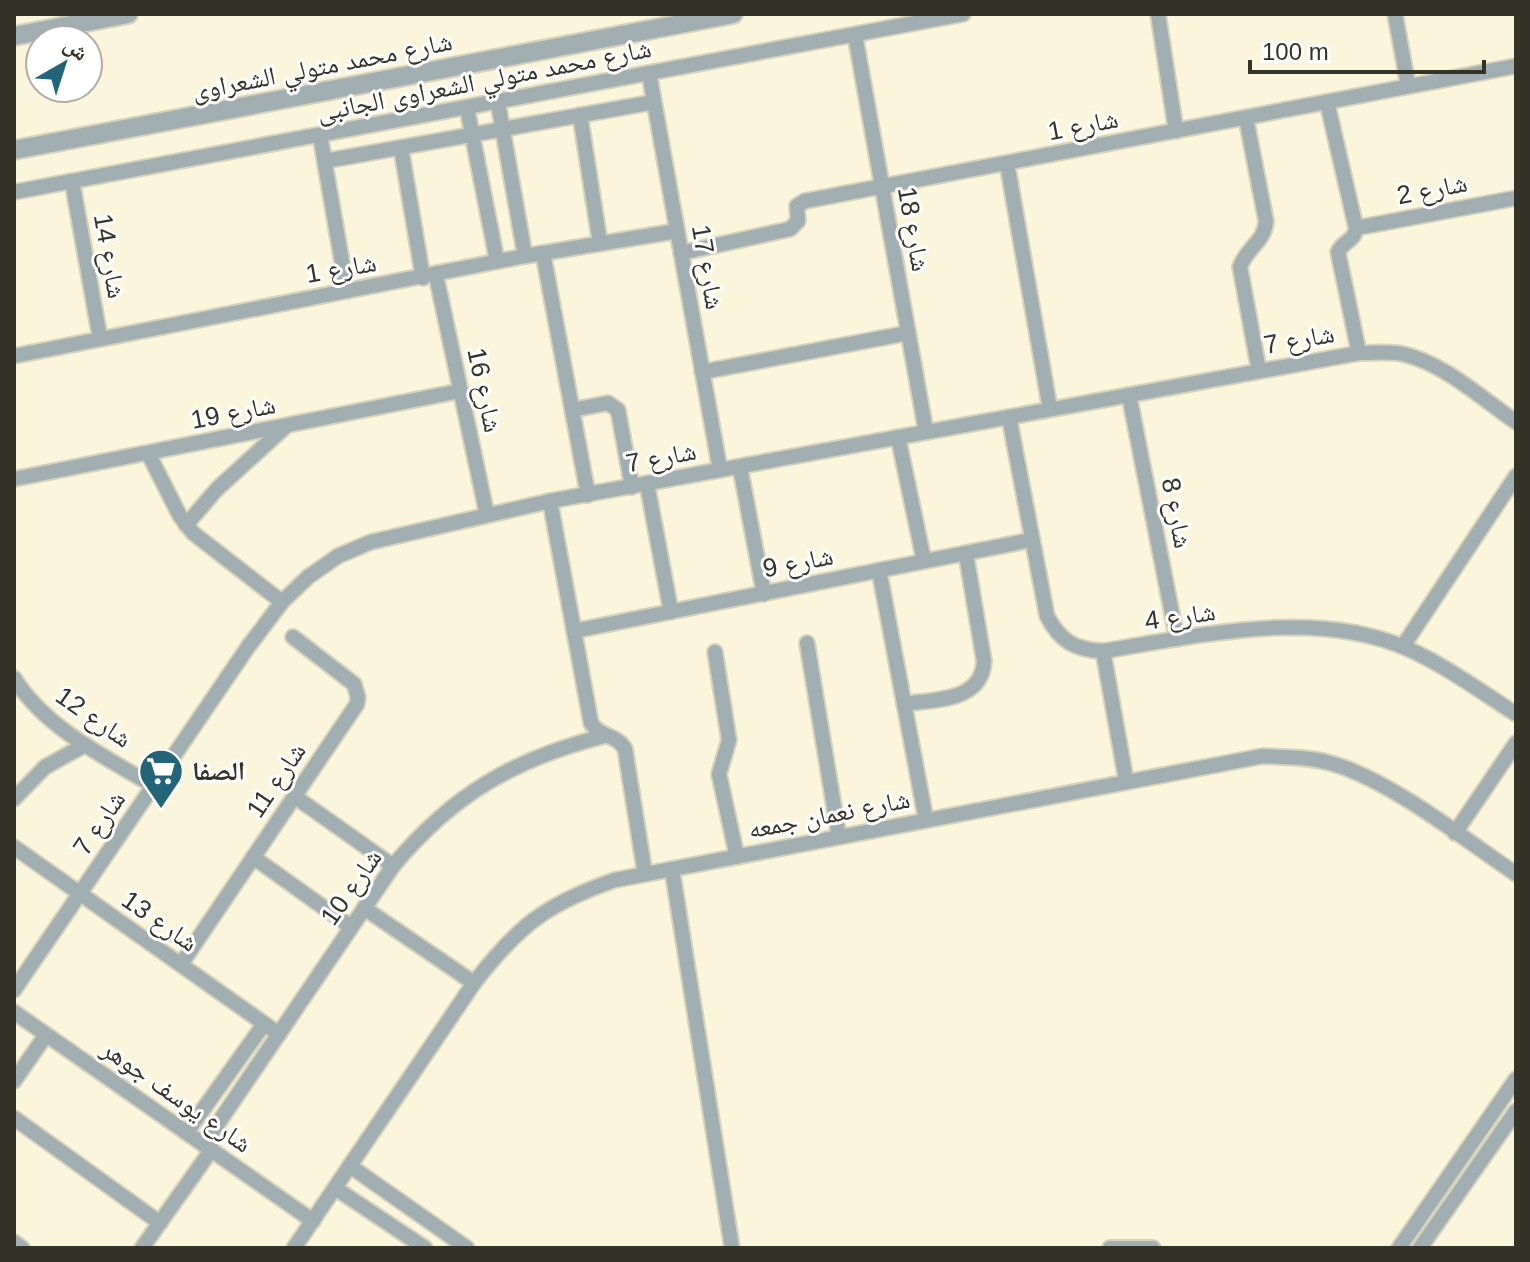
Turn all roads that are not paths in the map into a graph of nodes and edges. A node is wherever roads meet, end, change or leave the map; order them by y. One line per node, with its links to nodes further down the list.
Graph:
1 (128, 14): 6 (street)
2 (733, 14): 23 (street, شارع محمد متولي الشعراوى)
3 (963, 14): 7 (street, شارع محمد متولي الشعراوى الجانبى)
4 (1158, 14): 19 (street)
5 (1395, 14): 11 (street)
6 (81, 18): 8 (street)
7 (855, 35): 10 (street, شارع محمد متولي الشعراوى الجانبى); 27 (street, شارع 18)
8 (14, 36)
9 (1516, 66): 11 (street, شارع 1)
10 (649, 73): 12 (street, شارع 17); 14 (street, شارع محمد متولي الشعراوى الجانبى)
11 (1408, 85): 13 (street, شارع 1)
12 (654, 102): 16 (street); 31 (street, شارع 17)
13 (1327, 102): 17 (street, شارع 1); 30 (street)
14 (498, 103): 15 (street, شارع محمد متولي الشعراوى الجانبى); 18 (street)
15 (467, 108): 20 (street, شارع محمد متولي الشعراوى الجانبى); 21 (street)
16 (580, 115): 18 (street); 32 (street)
17 (1246, 118): 19 (street, شارع 1); 43 (street)
18 (503, 129): 21 (street); 35 (street)
19 (1176, 131): 25 (street, شارع 1)
20 (320, 135): 24 (street); 26 (street, شارع محمد متولي الشعراوى الجانبى)
21 (472, 135): 22 (street); 36 (street)
22 (401, 148): 24 (street); 37 (street, شارع 16)
23 (14, 150)
24 (325, 161): 38 (street)
25 (1007, 163): 27 (street, شارع 1); 47 (street)
26 (72, 181): 28 (street, شارع محمد متولي الشعراوى الجانبى); 40 (street, شارع 14)
27 (882, 187): 34 (street, شارع 1); 39 (street, شارع 18)
28 (14, 192)
29 (1516, 198): 30 (street, شارع 2)
30 (1356, 228): 41 (street)
31 (677, 231): 32 (street, شارع 1); 34 (street, شارع 17)
32 (600, 243): 33 (street, شارع 1)
33 (543, 253): 35 (street, شارع 1); 48 (street)
34 (681, 253): 44 (street, شارع 17)
35 (525, 256): 36 (street, شارع 1)
36 (497, 261): 37 (street, شارع 1)
37 (429, 276): 38 (street, شارع 1); 45 (street, شارع 16)
38 (347, 291): 40 (street, شارع 1)
39 (908, 333): 44 (street); 52 (street, شارع 18)
40 (100, 338): 42 (street, شارع 1)
41 (1359, 353): 43 (street, شارع 7); 50 (street, شارع 7)
42 (14, 356)
43 (1259, 371): 46 (street, شارع 7)
44 (702, 372): 56 (street, شارع 17)
45 (460, 391): 51 (street, شارع 19); 62 (street, شارع 16)
46 (1129, 395): 47 (street, شارع 7); 73 (street, شارع 8)
47 (1050, 409): 49 (street, شارع 7)
48 (572, 410): 59 (street); 60 (street)
49 (1009, 417): 52 (street, شارع 7); 64 (street, شارع 4)
50 (1516, 422)
51 (286, 426): 54 (street, شارع 19); 63 (street)
52 (926, 432): 53 (street, شارع 7)
53 (898, 437): 55 (street, شارع 7); 66 (street)
54 (148, 453): 58 (street, شارع 19); 63 (street)
55 (740, 467): 56 (street, شارع 7); 68 (street)
56 (720, 470): 59 (street, شارع 7)
57 (1516, 476): 75 (street)
58 (14, 479)
59 (640, 485): 60 (street, شارع 7); 70 (street)
60 (588, 495): 61 (street, شارع 7)
61 (550, 501): 62 (street, شارع 7); 71 (street)
62 (487, 515): 69 (street, شارع 7)
63 (186, 525): 69 (street)
64 (1031, 540): 65 (street, شارع 9); 76 (street, شارع 4)
65 (966, 554): 66 (street, شارع 9); 79 (street)
66 (924, 561): 67 (street, شارع 9)
67 (879, 570): 68 (street, شارع 9); 79 (street)
68 (764, 594): 70 (street, شارع 9)
69 (282, 602): 85 (street, شارع 7)
70 (671, 612): 71 (street, شارع 9)
71 (574, 631): 81 (street)
72 (293, 637): 86 (street, شارع 11)
73 (1177, 639): 75 (street, شارع 4); 76 (street, شارع 4)
74 (807, 643): 90 (street)
75 (1403, 646): 80 (street, شارع 4)
76 (1103, 651): 84 (street)
77 (715, 652): 93 (street)
78 (14, 679): 83 (street, شارع 12)
79 (904, 704): 88 (street)
80 (1516, 714)
81 (604, 736): 94 (street, شارع 10); 96 (street)
82 (1516, 743): 89 (street)
83 (85, 745): 85 (street, شارع 12); 87 (street)
84 (1126, 780): 88 (street, شارع نعمان جمعه); 89 (street, شارع نعمان جمعه)
85 (154, 786): 98 (street, شارع 7)
86 (294, 796): 92 (street, شارع 11); 94 (street)
87 (14, 799)
88 (926, 820): 90 (street, شارع نعمان جمعه)
89 (1455, 833): 97 (street, شارع نعمان جمعه)
90 (839, 837): 93 (street, شارع نعمان جمعه)
91 (14, 847): 98 (street, شارع 13)
92 (253, 857): 100 (street); 101 (street, شارع 11)
93 (737, 857): 95 (street, شارع نعمان جمعه)
94 (393, 866): 99 (street, شارع 10)
95 (672, 869): 96 (street, شارع نعمان جمعه); 125 (street)
96 (645, 874): 102 (street, شارع نعمان جمعه)
97 (1516, 874)
98 (80, 893): 101 (street, شارع 13); 103 (street, شارع 7)
99 (364, 908): 100 (street, شارع 10); 102 (street)
100 (351, 927): 106 (street, شارع 10)
101 (181, 964): 105 (street, شارع 13)
102 (474, 983): 114 (street, شارع نعمان جمعه)
103 (14, 990)
104 (14, 1012): 107 (street, شارع يوسف جوهر)
105 (264, 1024): 106 (street, شارع 13); 112 (street)
106 (279, 1034): 113 (street, شارع 10)
107 (46, 1035): 109 (street); 112 (street, شارع يوسف جوهر)
108 (1516, 1079): 119 (street)
109 (14, 1081)
110 (1516, 1111): 128 (street)
111 (14, 1118): 117 (street)
112 (187, 1132): 113 (street, شارع يوسف جوهر)
113 (208, 1146): 116 (street, شارع يوسف جوهر); 117 (street, شارع 10)
114 (350, 1166): 115 (street, شارع نعمان جمعه); 124 (street)
115 (335, 1188): 116 (street, شارع نعمان جمعه); 123 (street)
116 (313, 1221): 122 (street, شارع نعمان جمعه)
117 (160, 1223): 121 (street, شارع 10)
118 (14, 1242): 120 (street)
119 (1403, 1247)
120 (22, 1248)
121 (142, 1248)
122 (294, 1248)
123 (425, 1248)
124 (467, 1248)
125 (732, 1248)
126 (1110, 1248): 127 (street)
127 (1153, 1248)
128 (1420, 1248)

